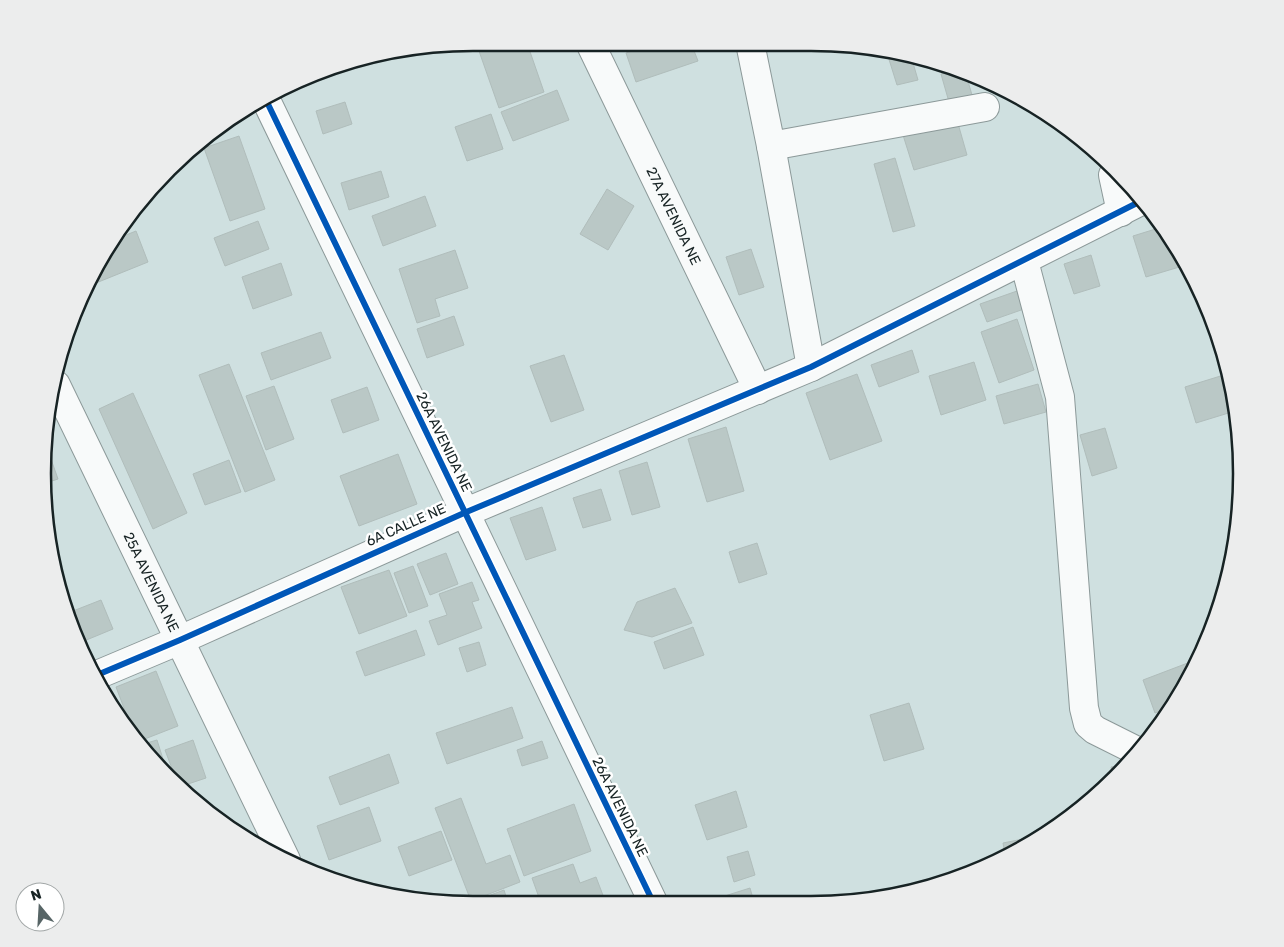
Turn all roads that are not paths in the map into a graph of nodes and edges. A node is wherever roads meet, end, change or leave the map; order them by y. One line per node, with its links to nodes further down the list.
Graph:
1 (594, 51): 10 (street, 27A AVENIDA NE)
2 (752, 51): 5 (street)
3 (268, 105): 12 (street, 26A AVENIDA NE)
4 (985, 107): 5 (street)
5 (771, 146): 9 (street)
6 (1121, 187): 7 (street)
7 (1131, 206): 8 (street, 6A CALLE NE)
8 (1024, 261): 9 (street, 6A CALLE NE); 15 (street)
9 (811, 367): 10 (street, 6A CALLE NE)
10 (758, 390): 12 (street, 6A CALLE NE)
11 (59, 391): 13 (street, 25A AVENIDA NE)
12 (464, 513): 13 (street, 6A CALLE NE); 17 (street, 26A AVENIDA NE)
13 (180, 640): 14 (street, 6A CALLE NE); 16 (street, 25A AVENIDA NE)
14 (102, 673)
15 (1131, 748)
16 (281, 849)
17 (649, 896)

